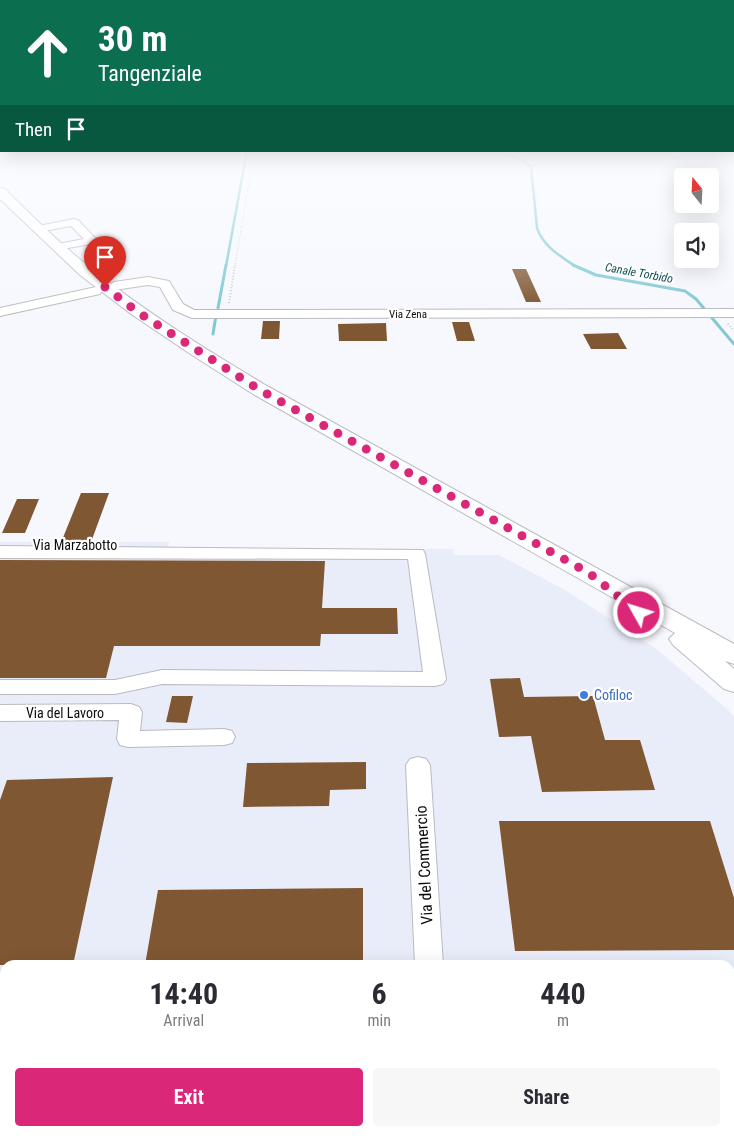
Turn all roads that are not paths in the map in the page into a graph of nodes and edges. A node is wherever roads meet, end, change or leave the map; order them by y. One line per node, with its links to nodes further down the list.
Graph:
1 (12, 204): 2 (main road)
2 (38, 229): 3 (main road); 3 (street)
3 (57, 247): 13 (main road)
4 (114, 286): 7 (street, Via Zena)
5 (96, 291): 6 (street)
6 (0, 312)
7 (700, 313): 9 (street, Via Zena)
8 (734, 313): 9 (street)
9 (719, 314)
10 (0, 545): 11 (street, Via Marzabotto)
11 (150, 545)
12 (0, 552): 17 (street)
13 (589, 573): 14 (main road); 15 (main road); 16 (main road)
14 (734, 641)
15 (734, 655)
16 (734, 683)
17 (0, 687)
18 (131, 712): 19 (street, Via del Lavoro); 20 (street)
19 (0, 713)
20 (224, 737)
21 (418, 766): 22 (street, Via del Commercio)
22 (430, 960)

